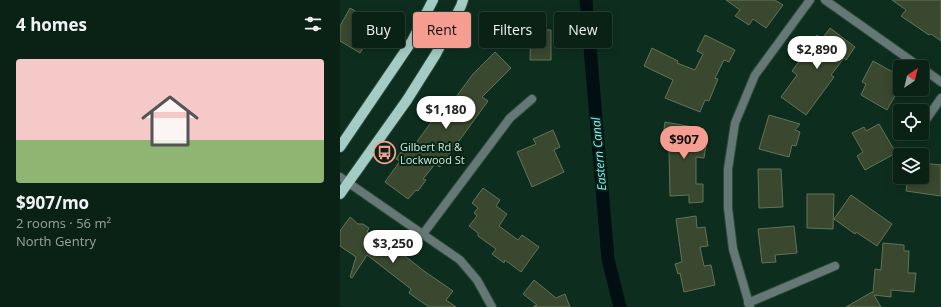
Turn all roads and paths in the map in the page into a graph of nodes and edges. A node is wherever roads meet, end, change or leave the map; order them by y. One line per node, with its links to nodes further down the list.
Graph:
1 (433, 0): 11 (main road)
2 (463, 0): 12 (main road)
3 (810, 0): 16 (street)
4 (826, 0): 5 (street)
5 (910, 60)
6 (929, 74): 7 (street)
7 (941, 82)
8 (941, 98): 10 (street)
9 (532, 99): 14 (street)
10 (929, 116)
11 (340, 147)
12 (344, 179): 13 (main road); 14 (street)
13 (340, 194)
14 (423, 234): 17 (street)
15 (835, 266): 16 (street)
16 (749, 305)
17 (492, 307)

